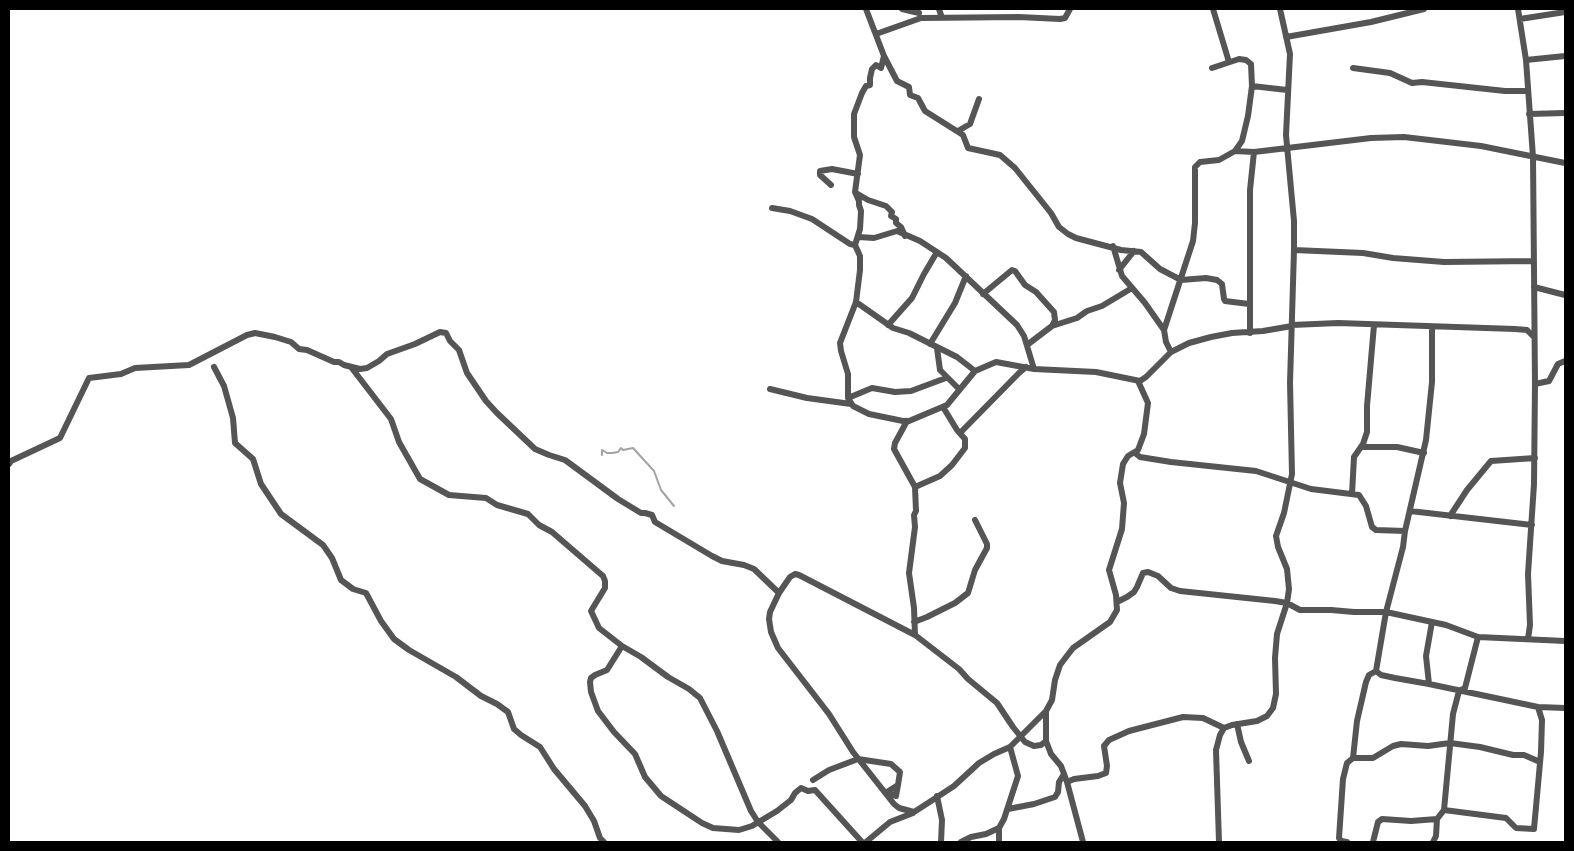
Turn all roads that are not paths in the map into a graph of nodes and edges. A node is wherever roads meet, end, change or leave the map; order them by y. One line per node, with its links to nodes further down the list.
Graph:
1 (866, 9): 13 (street)
2 (902, 9): 10 (street)
3 (939, 9): 11 (street)
4 (1070, 9): 11 (street)
5 (1213, 9): 18 (street)
6 (1280, 9): 14 (street)
7 (1424, 9): 14 (street)
8 (1518, 9): 12 (street)
9 (1565, 12): 12 (street)
10 (919, 13): 11 (street); 13 (street)
11 (942, 18)
12 (1520, 19): 17 (street)
13 (876, 34): 15 (street)
14 (1286, 37): 22 (street)
15 (884, 56): 27 (street); 33 (street)
16 (1565, 56): 17 (street)
17 (1526, 60): 23 (street)
18 (1229, 62): 19 (street); 21 (street)
19 (1212, 68)
20 (1353, 68): 23 (street)
21 (1252, 86): 22 (street); 29 (street)
22 (1287, 90): 28 (street)
23 (1528, 91): 26 (street)
24 (979, 99): 27 (street)
25 (1565, 113): 26 (street)
26 (1529, 114): 31 (street)
27 (958, 131): 40 (street)
28 (1287, 148): 30 (street); 31 (street); 41 (street)
29 (1235, 151): 30 (street); 47 (street)
30 (1254, 152): 53 (street)
31 (1533, 157): 32 (street); 44 (street)
32 (1565, 163)
33 (858, 174): 34 (street); 35 (street)
34 (831, 184)
35 (855, 192): 37 (street); 38 (street)
36 (772, 208): 39 (street)
37 (906, 236): 38 (street); 43 (street)
38 (858, 237): 39 (street)
39 (855, 245): 52 (street)
40 (1113, 246): 42 (street); 45 (street)
41 (1294, 250): 44 (street); 57 (street)
42 (1134, 251): 45 (street); 47 (street)
43 (938, 252): 46 (street); 56 (street)
44 (1534, 261): 48 (street)
45 (1119, 270): 49 (street)
46 (966, 276): 50 (street); 64 (street)
47 (1181, 280): 53 (street); 61 (street)
48 (1534, 287): 51 (street); 63 (street)
49 (1132, 288): 55 (street); 61 (street)
50 (983, 294): 54 (street); 65 (street)
51 (1565, 295)
52 (856, 302): 56 (street); 78 (street)
53 (1249, 304): 62 (street)
54 (1055, 317): 55 (street); 59 (street)
55 (1062, 323): 59 (street)
56 (888, 325): 64 (street)
57 (1292, 325): 58 (street); 62 (street); 87 (street)
58 (1374, 325): 60 (street); 82 (street)
59 (1052, 326): 65 (street)
60 (1432, 327): 63 (street); 83 (street)
61 (1164, 330): 67 (street)
62 (1250, 332): 67 (street)
63 (1534, 337): 75 (street)
64 (930, 344): 66 (street)
65 (1027, 345): 71 (street)
66 (937, 348): 72 (street); 73 (street)
67 (1171, 352): 74 (street)
68 (1565, 361): 75 (street)
69 (351, 366): 86 (street); 95 (street); 105 (street)
70 (214, 367): 133 (street)
71 (1030, 368): 72 (street); 74 (street); 81 (street)
72 (974, 371): 77 (street)
73 (946, 378): 77 (street); 78 (street)
74 (1138, 381): 84 (street)
75 (1535, 384): 85 (street)
76 (770, 389): 78 (street)
77 (959, 389): 79 (street)
78 (849, 401): 80 (street)
79 (943, 407): 80 (street); 81 (street)
80 (907, 421): 88 (street)
81 (960, 433): 88 (street)
82 (1361, 447): 83 (street); 89 (street)
83 (1424, 452): 90 (street)
84 (1135, 453): 87 (street); 96 (street)
85 (1535, 458): 91 (street); 93 (street)
86 (9, 464)
87 (1291, 483): 89 (street); 97 (street)
88 (914, 487): 99 (street)
89 (1352, 494): 94 (street)
90 (1410, 511): 91 (street); 94 (street)
91 (1450, 516): 93 (street)
92 (975, 520): 99 (street)
93 (1532, 525): 103 (street)
94 (1405, 531): 98 (street)
95 (779, 593): 101 (street); 119 (street)
96 (1117, 602): 97 (street); 111 (street)
97 (1287, 603): 98 (street); 112 (street)
98 (1386, 612): 100 (street); 106 (street)
99 (914, 622): 101 (street)
100 (1432, 622): 102 (street); 107 (street)
101 (915, 635): 114 (street)
102 (1478, 637): 103 (street); 108 (street)
103 (1528, 639): 104 (street)
104 (1565, 642)
105 (622, 646): 131 (street); 131 (street)
106 (1376, 671): 107 (street); 118 (street)
107 (1429, 684): 108 (street)
108 (1459, 691): 109 (street); 116 (street)
109 (1538, 707): 110 (street); 121 (street)
110 (1565, 708)
111 (1046, 712): 114 (street); 115 (street)
112 (1237, 724): 113 (street); 120 (street)
113 (1224, 728): 124 (street); 141 (street)
114 (1020, 736): 115 (street); 117 (street)
115 (1046, 741): 122 (street)
116 (1450, 743): 118 (street); 121 (street); 128 (street)
117 (1010, 747): 126 (street); 127 (street)
118 (1353, 758): 142 (street)
119 (858, 759): 123 (street); 125 (street); 129 (street)
120 (1249, 761)
121 (1540, 762): 128 (street)
122 (1064, 774): 124 (street); 127 (street)
123 (813, 780)
124 (1068, 782): 140 (street)
125 (898, 785)
126 (937, 796): 129 (street); 137 (street)
127 (1008, 809): 132 (street)
128 (1444, 810): 130 (street)
129 (914, 812): 136 (street)
130 (1437, 820): 143 (street); 144 (street)
131 (758, 822): 134 (street); 135 (street)
132 (999, 828): 138 (street); 139 (street)
133 (604, 842)
134 (778, 842)
135 (862, 842)
136 (866, 842)
137 (941, 842)
138 (961, 842)
139 (999, 842)
140 (1083, 842)
141 (1219, 842)
142 (1347, 842)
143 (1373, 842)
144 (1433, 842)

